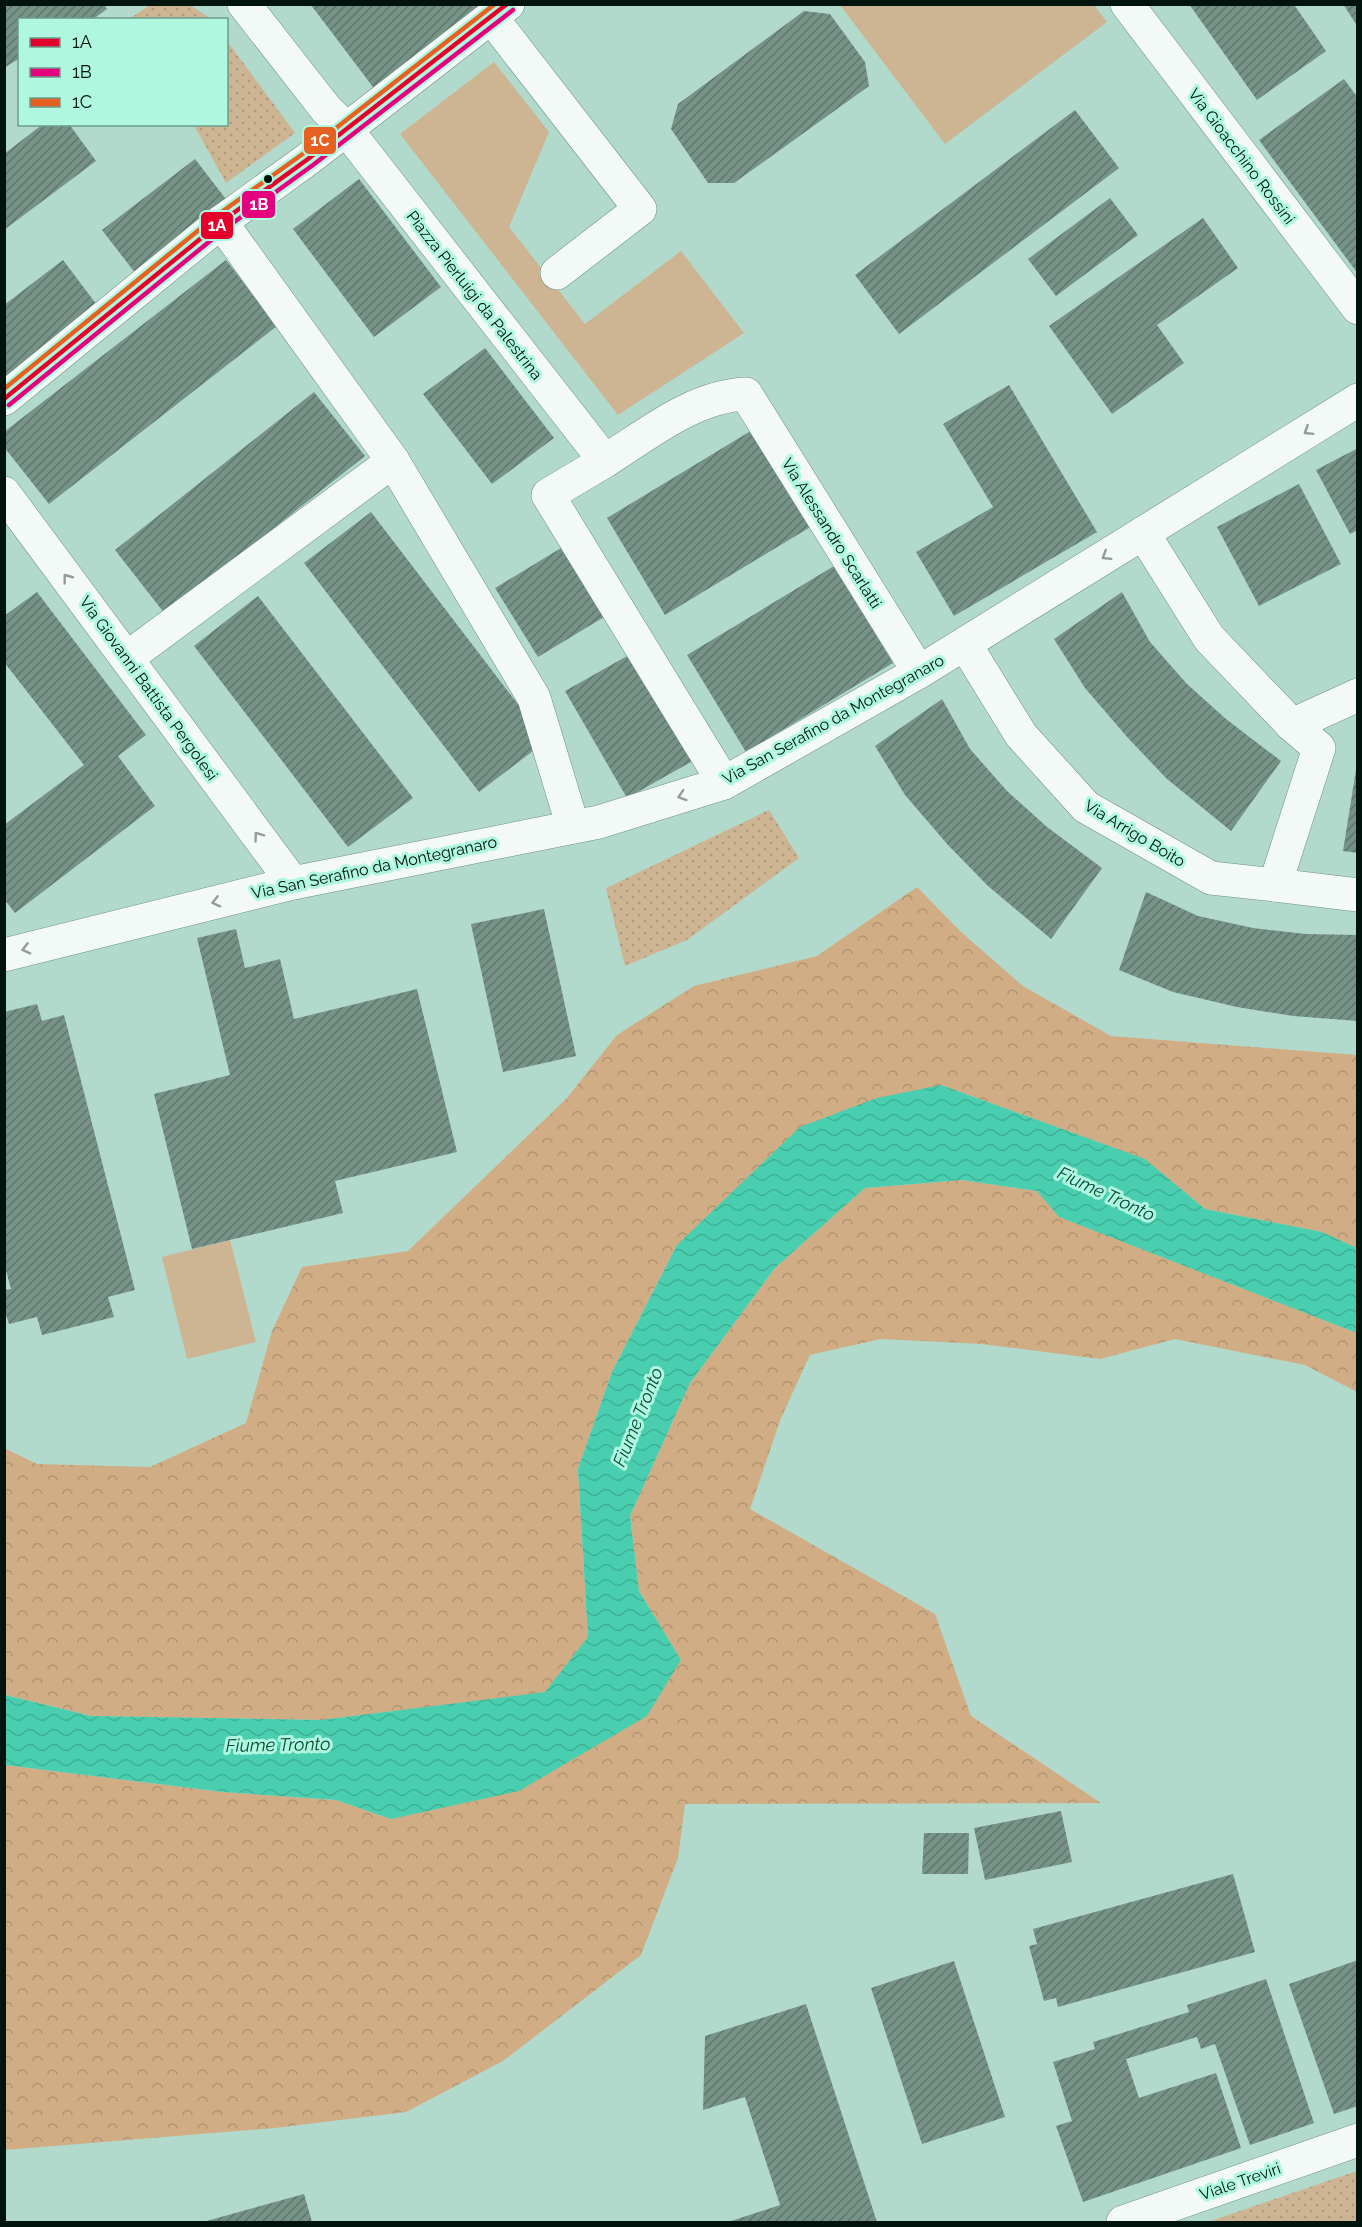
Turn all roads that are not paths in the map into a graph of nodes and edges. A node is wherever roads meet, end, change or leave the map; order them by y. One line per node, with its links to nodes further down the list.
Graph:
1 (244, 4): 4 (street, Piazza Pierluigi da Palestrina)
2 (1127, 4): 7 (street, Via Gioacchino Rossini)
3 (500, 11): 4 (street); 6 (street)
4 (346, 129): 5 (street); 11 (street, Piazza Pierluigi da Palestrina)
5 (221, 222): 8 (street); 10 (street)
6 (557, 273)
7 (1358, 308)
8 (4, 399)
9 (1358, 400): 13 (street, Via San Serafino da Montegranaro, one-way to 13)
10 (393, 460): 15 (street); 20 (street)
11 (605, 460): 16 (street, Via Alessandro Scarlatti); 19 (street)
12 (4, 493): 15 (street, Via Giovanni Battista Pergolesi, one-way to 12)
13 (1143, 533): 14 (street, Via San Serafino da Montegranaro, one-way to 14); 18 (street)
14 (965, 644): 16 (street, Via San Serafino da Montegranaro); 22 (street, Via Arrigo Boito)
15 (127, 658): 21 (street, Via Giovanni Battista Pergolesi, one-way to 15)
16 (919, 672): 19 (street, Via San Serafino da Montegranaro)
17 (1358, 695): 18 (street)
18 (1292, 725): 22 (street)
19 (723, 783): 20 (street, Via San Serafino da Montegranaro, one-way to 20)
20 (573, 827): 21 (street, Via San Serafino da Montegranaro)
21 (293, 883): 24 (street, Via San Serafino da Montegranaro, one-way to 24)
22 (1275, 885): 23 (street, Via Arrigo Boito)
23 (1358, 895)
24 (4, 955)
25 (1358, 2140): 26 (street, Viale Treviri)
26 (1123, 2223)

